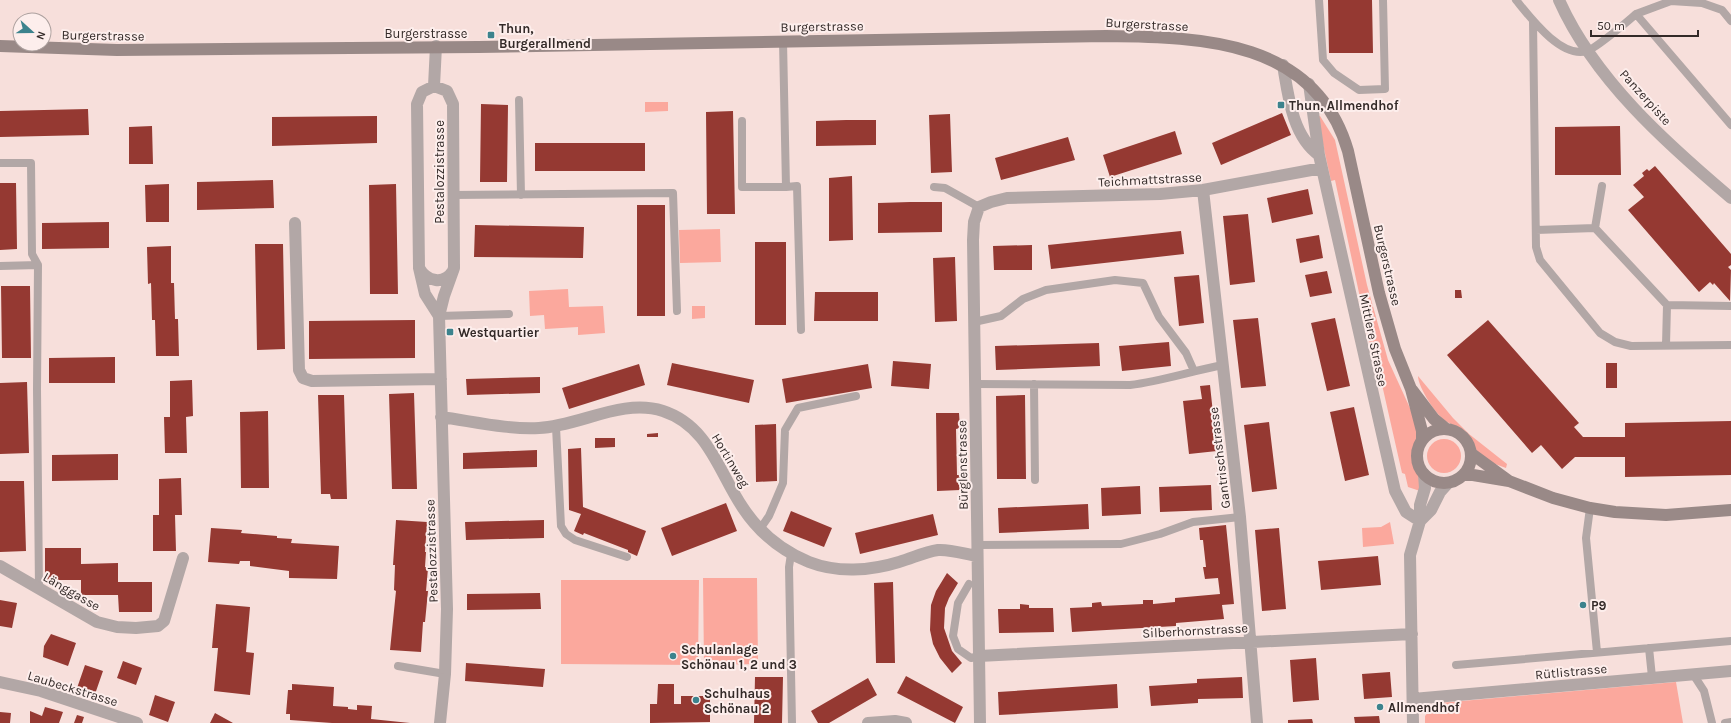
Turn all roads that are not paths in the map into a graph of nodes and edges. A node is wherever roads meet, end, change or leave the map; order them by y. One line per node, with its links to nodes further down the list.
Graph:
1 (1320, 0): 2 (lane)
2 (1383, 0)
3 (1516, 0): 6 (lane)
4 (1559, 0): 11 (street, Panzerpiste)
5 (1636, 14): 7 (lane); 11 (lane); 17 (lane)
6 (1533, 21): 11 (lane); 31 (lane)
7 (1731, 21)
8 (783, 41): 10 (main road, Burgerstrasse); 12 (main road, Burgerstrasse); 21 (lane)
9 (0, 46): 10 (main road, Burgerstrasse)
10 (436, 46): 14 (street)
11 (1587, 51): 27 (street, Panzerpiste)
12 (1283, 65): 13 (main road, Burgerstrasse); 18 (street)
13 (1309, 84): 18 (street, Mittlere Strasse); 50 (main road, Burgerstrasse)
14 (434, 86): 25 (street, Pestalozzistrasse); 34 (street, Pestalozzistrasse)
15 (519, 100): 26 (lane)
16 (742, 121): 21 (lane)
17 (1731, 125)
18 (1319, 155): 20 (street, Mittlere Strasse)
19 (0, 163): 32 (lane)
20 (1322, 168): 24 (street, Teichmattstrasse); 65 (street, Mittlere Strasse)
21 (786, 186): 42 (lane)
22 (1602, 186): 30 (lane)
23 (934, 187): 28 (lane)
24 (1203, 190): 28 (street, Teichmattstrasse); 45 (street, Gantrischstrasse)
25 (452, 195): 26 (lane); 35 (street, Pestalozzistrasse)
26 (521, 195): 38 (lane)
27 (1731, 198)
28 (979, 208): 41 (street, Bürglenstrasse)
29 (295, 224): 47 (street)
30 (1595, 228): 31 (lane); 36 (lane)
31 (1536, 230): 44 (lane)
32 (38, 265): 33 (lane); 73 (lane)
33 (0, 266)
34 (419, 268): 35 (street); 40 (street, Pestalozzistrasse)
35 (454, 268): 40 (street, Pestalozzistrasse)
36 (1667, 305): 37 (lane); 44 (lane)
37 (1731, 306)
38 (676, 311)
39 (509, 314): 40 (lane)
40 (439, 316): 47 (street, Pestalozzistrasse)
41 (974, 322): 46 (lane); 48 (street, Bürglenstrasse)
42 (801, 330)
43 (1731, 344): 44 (lane)
44 (1666, 345)
45 (1223, 365): 46 (lane); 64 (street, Gantrischstrasse)
46 (1194, 371): 49 (lane)
47 (440, 379): 52 (street, Pestalozzistrasse)
48 (975, 384): 49 (lane); 67 (street, Bürglenstrasse)
49 (1034, 384): 59 (lane)
50 (1411, 389): 54 (main road, Burgerstrasse); 55 (main road, Burgerstrasse)
51 (856, 396): 66 (lane)
52 (441, 417): 53 (street, Hortinweg); 83 (street, Pestalozzistrasse)
53 (556, 426): 66 (street, Hortinweg); 70 (lane)
54 (1445, 428): 55 (main road); 56 (main road)
55 (1422, 440): 57 (main road)
56 (1472, 454): 58 (main road); 60 (main road)
57 (1424, 474): 61 (main road); 65 (street)
58 (1463, 475): 60 (main road); 61 (main road)
59 (1035, 480)
60 (1509, 481): 62 (main road)
61 (1448, 483): 65 (street)
62 (1590, 508): 63 (main road); 78 (lane)
63 (1731, 510)
64 (1240, 517): 67 (lane); 76 (street, Gantrischstrasse)
65 (1420, 521): 74 (street)
66 (760, 529): 68 (street, Hortinweg)
67 (977, 550): 68 (street, Hortinweg); 79 (street, Bürglenstrasse)
68 (791, 554): 91 (lane)
69 (183, 558): 73 (street, Länggasse)
70 (627, 558)
71 (0, 566): 73 (street, Länggasse)
72 (969, 584): 79 (lane)
73 (39, 589)
74 (1412, 634): 76 (street, Silberhornstrasse); 87 (street)
75 (1731, 641): 77 (lane)
76 (1251, 642): 79 (street, Silberhornstrasse); 95 (street, Gantrischstrasse)
77 (1649, 648): 78 (lane); 85 (lane)
78 (1597, 652): 80 (lane)
79 (980, 656): 94 (street, Bürglenstrasse)
80 (1456, 665)
81 (398, 666): 83 (lane)
82 (1731, 671): 84 (street, Rütlistrasse)
83 (445, 674): 90 (street, Pestalozzistrasse)
84 (1693, 674): 85 (street, Rütlistrasse); 97 (lane)
85 (1652, 677): 87 (street, Rütlistrasse)
86 (0, 682): 89 (street, Laubeckstrasse)
87 (1413, 699): 96 (street)
88 (1731, 722): 98 (lane)
89 (137, 723)
90 (440, 723)
91 (792, 723)
92 (868, 723): 93 (street)
93 (906, 723)
94 (980, 723)
95 (1257, 723)
96 (1413, 723)
97 (1712, 723)
98 (1725, 723)

